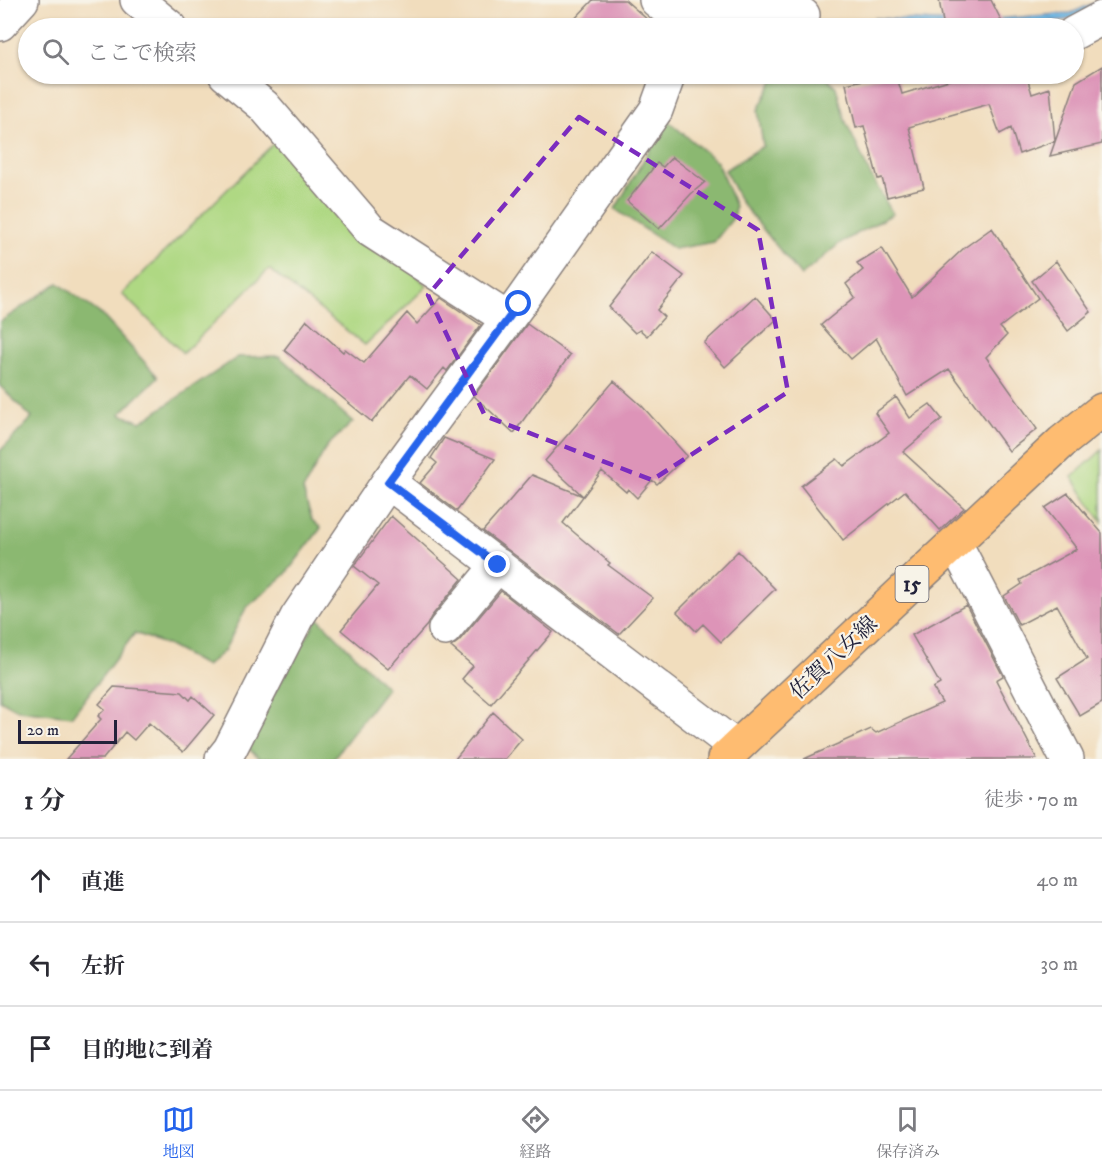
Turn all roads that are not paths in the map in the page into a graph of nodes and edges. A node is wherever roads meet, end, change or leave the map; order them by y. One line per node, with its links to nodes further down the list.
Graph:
1 (22, 0): 8 (street)
2 (137, 0): 6 (street)
3 (656, 0): 4 (street)
4 (689, 15): 5 (street)
5 (803, 15)
6 (159, 18)
7 (1102, 18): 9 (street)
8 (0, 24)
9 (1084, 27)
10 (237, 84): 12 (street)
11 (665, 84): 12 (street)
12 (508, 319): 14 (street)
13 (1102, 410): 15 (main road, 佐賀八女線 / 15)
14 (388, 482): 16 (street); 19 (street)
15 (955, 543): 18 (main road, 佐賀八女線 / 15); 20 (street)
16 (498, 565): 17 (street); 18 (street)
17 (446, 629)
18 (730, 753)
19 (231, 756)
20 (1067, 759)

